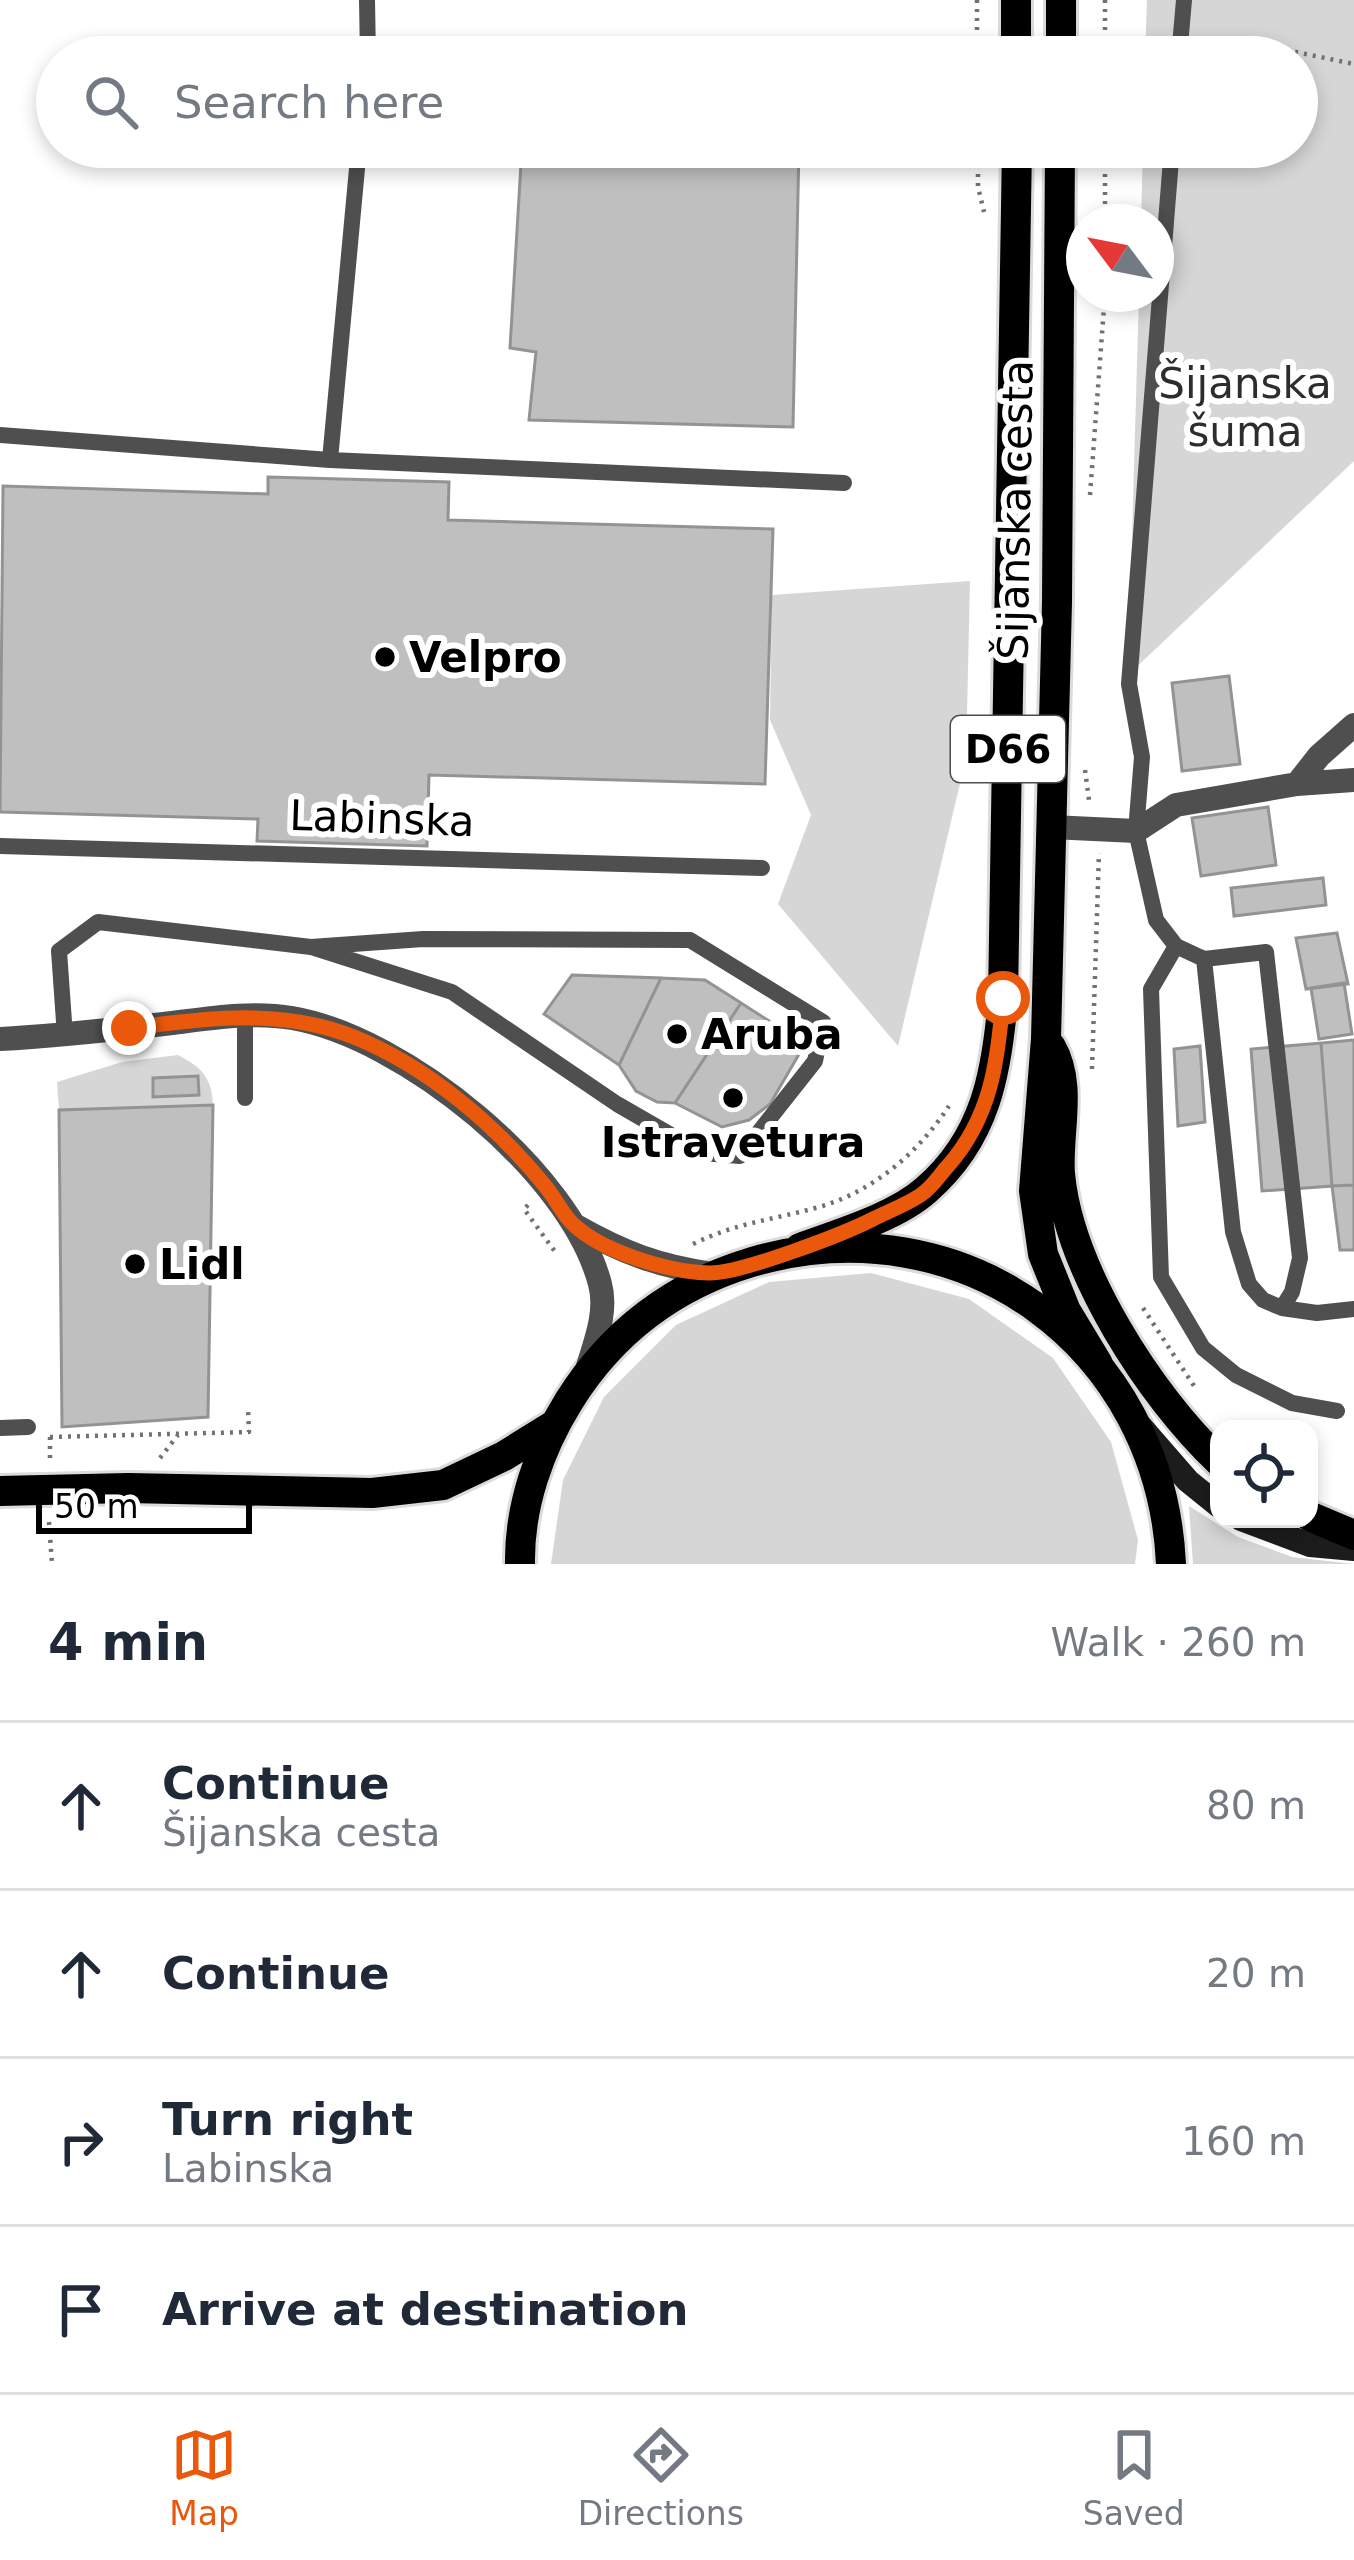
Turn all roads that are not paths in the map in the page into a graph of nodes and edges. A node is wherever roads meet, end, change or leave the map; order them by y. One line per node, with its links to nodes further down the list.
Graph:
1 (367, 0): 5 (lane)
2 (1016, 0): 6 (main road)
3 (1061, 0): 7 (main road)
4 (1184, 0): 8 (lane)
5 (368, 36)
6 (1016, 36)
7 (1061, 36)
8 (1181, 36)
9 (357, 168): 14 (lane)
10 (1017, 168): 32 (main road, Šijanska cesta / D66)
11 (1060, 168): 19 (main road, Šijanska cesta / D66)
12 (1170, 168): 20 (lane)
13 (0, 434): 14 (lane)
14 (330, 460): 15 (lane)
15 (844, 483)
16 (1354, 725): 18 (street)
17 (1354, 780): 18 (street)
18 (1297, 784): 20 (street)
19 (1052, 827): 20 (street); 29 (main road, Šijanska cesta / D66)
20 (1136, 831): 23 (lane)
21 (0, 846): 22 (lane, Labinska)
22 (762, 868)
23 (1176, 946): 25 (lane); 38 (lane)
24 (311, 947): 24 (lane); 27 (lane)
25 (1204, 959): 34 (lane); 34 (lane)
26 (245, 1015): 27 (street); 30 (lane); 31 (street)
27 (65, 1036): 28 (street)
28 (0, 1039)
29 (1046, 1040): 36 (main road, Šijanska cesta / D66); 43 (main road)
30 (245, 1097)
31 (574, 1225): 33 (street); 37 (street)
32 (800, 1248): 33 (main road, D66); 36 (main road, D66)
33 (713, 1274): 37 (main road, D66)
34 (1282, 1308): 35 (lane)
35 (1354, 1309)
36 (1098, 1364): 39 (main road, D66)
37 (585, 1376): 40 (main road, D66)
38 (1337, 1411)
39 (1134, 1418): 45 (main road); 51 (main road, D66)
40 (554, 1425): 44 (main road, D66); 50 (main road, D66)
41 (28, 1427): 42 (lane)
42 (0, 1428)
43 (1210, 1450)
44 (0, 1491)
45 (1210, 1499)
46 (1318, 1520): 48 (main road)
47 (1265, 1528): 49 (main road)
48 (1354, 1535)
49 (1354, 1549)
50 (520, 1564)
51 (1171, 1564)

